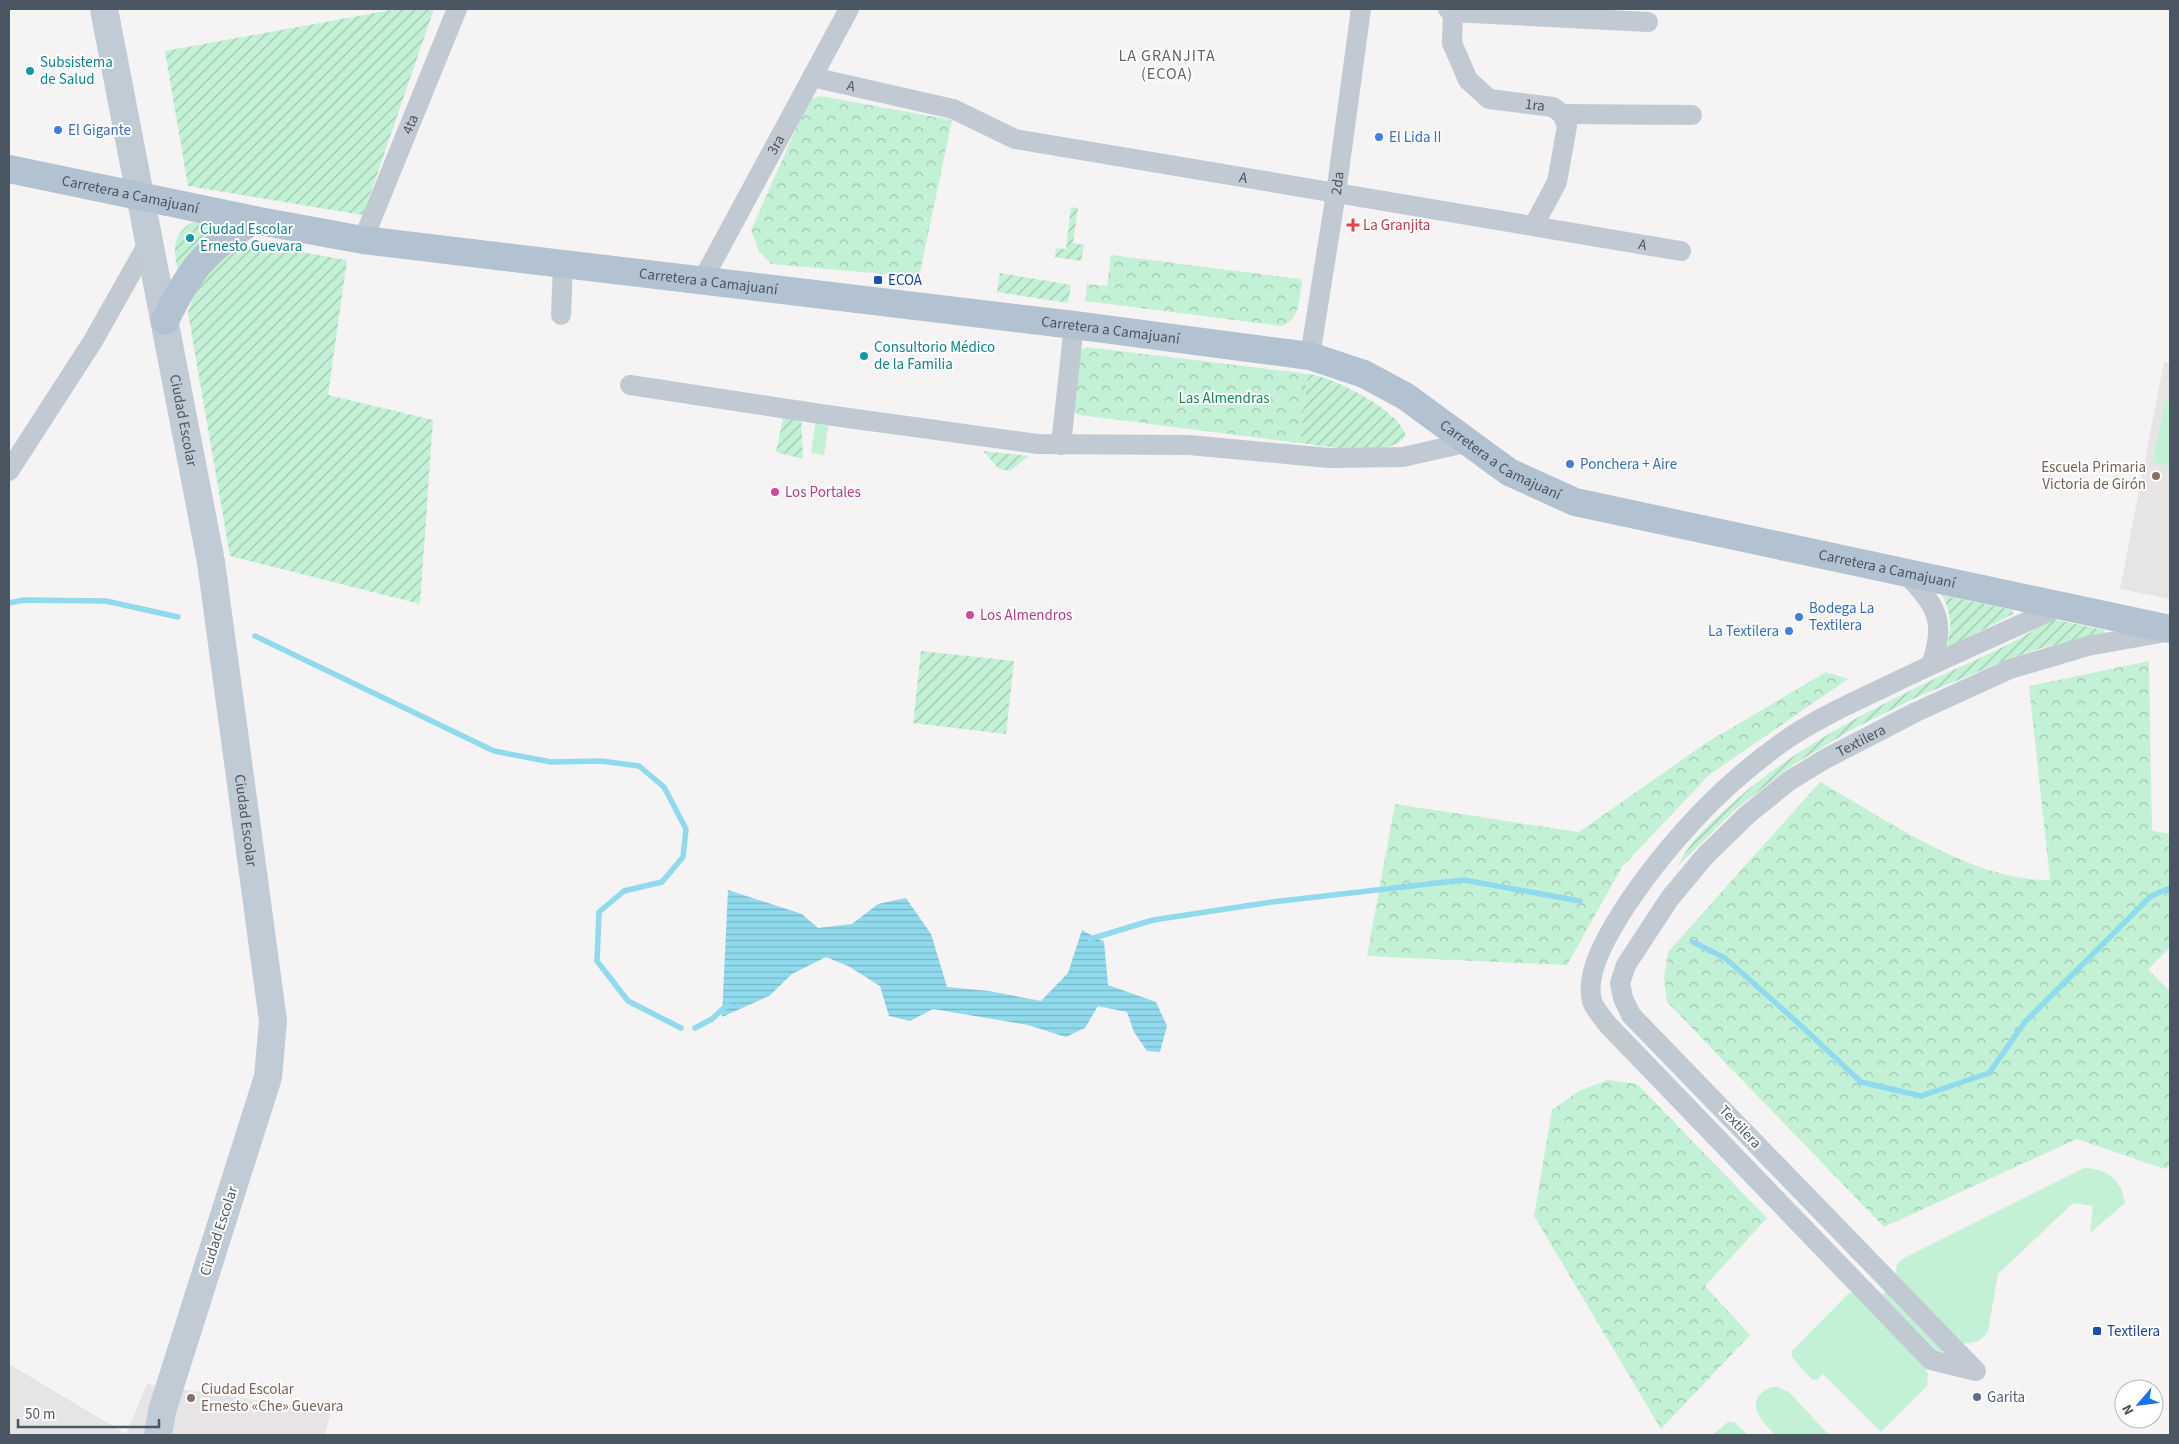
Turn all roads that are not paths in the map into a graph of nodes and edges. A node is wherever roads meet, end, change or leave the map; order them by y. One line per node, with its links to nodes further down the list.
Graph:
1 (104, 9): 12 (street, Ciudad Escolar)
2 (457, 9): 16 (street, 4ta)
3 (850, 9): 7 (street, 3ra)
4 (1361, 9): 11 (street, 2da)
5 (1451, 10): 6 (street); 8 (street, 1ra)
6 (1648, 22)
7 (812, 77): 11 (street, A); 19 (street, 3ra)
8 (1562, 114): 9 (street); 14 (street, 1ra)
9 (1692, 115)
10 (9, 169): 12 (main road, Carretera a Camajuaní)
11 (1336, 192): 14 (street, A); 23 (street, 2da)
12 (142, 196): 13 (main road, Carretera a Camajuaní); 15 (street, Ciudad Escolar)
13 (254, 220): 16 (main road, Carretera a Camajuaní); 21 (main road)
14 (1534, 225): 17 (street, A)
15 (150, 240): 21 (street, Ciudad Escolar); 27 (street)
16 (363, 240): 18 (main road, Carretera a Camajuaní)
17 (1681, 251)
18 (563, 264): 19 (main road, Carretera a Camajuaní); 20 (street)
19 (702, 281): 22 (main road, Carretera a Camajuaní)
20 (560, 315)
21 (165, 321): 36 (street, Ciudad Escolar)
22 (1074, 325): 23 (main road, Carretera a Camajuaní); 26 (street)
23 (1310, 356): 25 (main road, Carretera a Camajuaní)
24 (630, 385): 26 (street)
25 (1469, 442): 26 (street); 28 (main road, Carretera a Camajuaní)
26 (1061, 445)
27 (9, 471)
28 (1905, 573): 29 (main road, Carretera a Camajuaní); 31 (street)
29 (2062, 606): 30 (main road, Carretera a Camajuaní); 31 (street, Textilera)
30 (2170, 630): 32 (street, Textilera)
31 (1931, 665): 33 (street, Textilera)
32 (1626, 965): 33 (street); 34 (street, Textilera)
33 (1594, 966): 35 (street, Textilera)
34 (1631, 1015): 35 (street); 35 (street, Textilera)
35 (1608, 1026)
36 (158, 1435)

